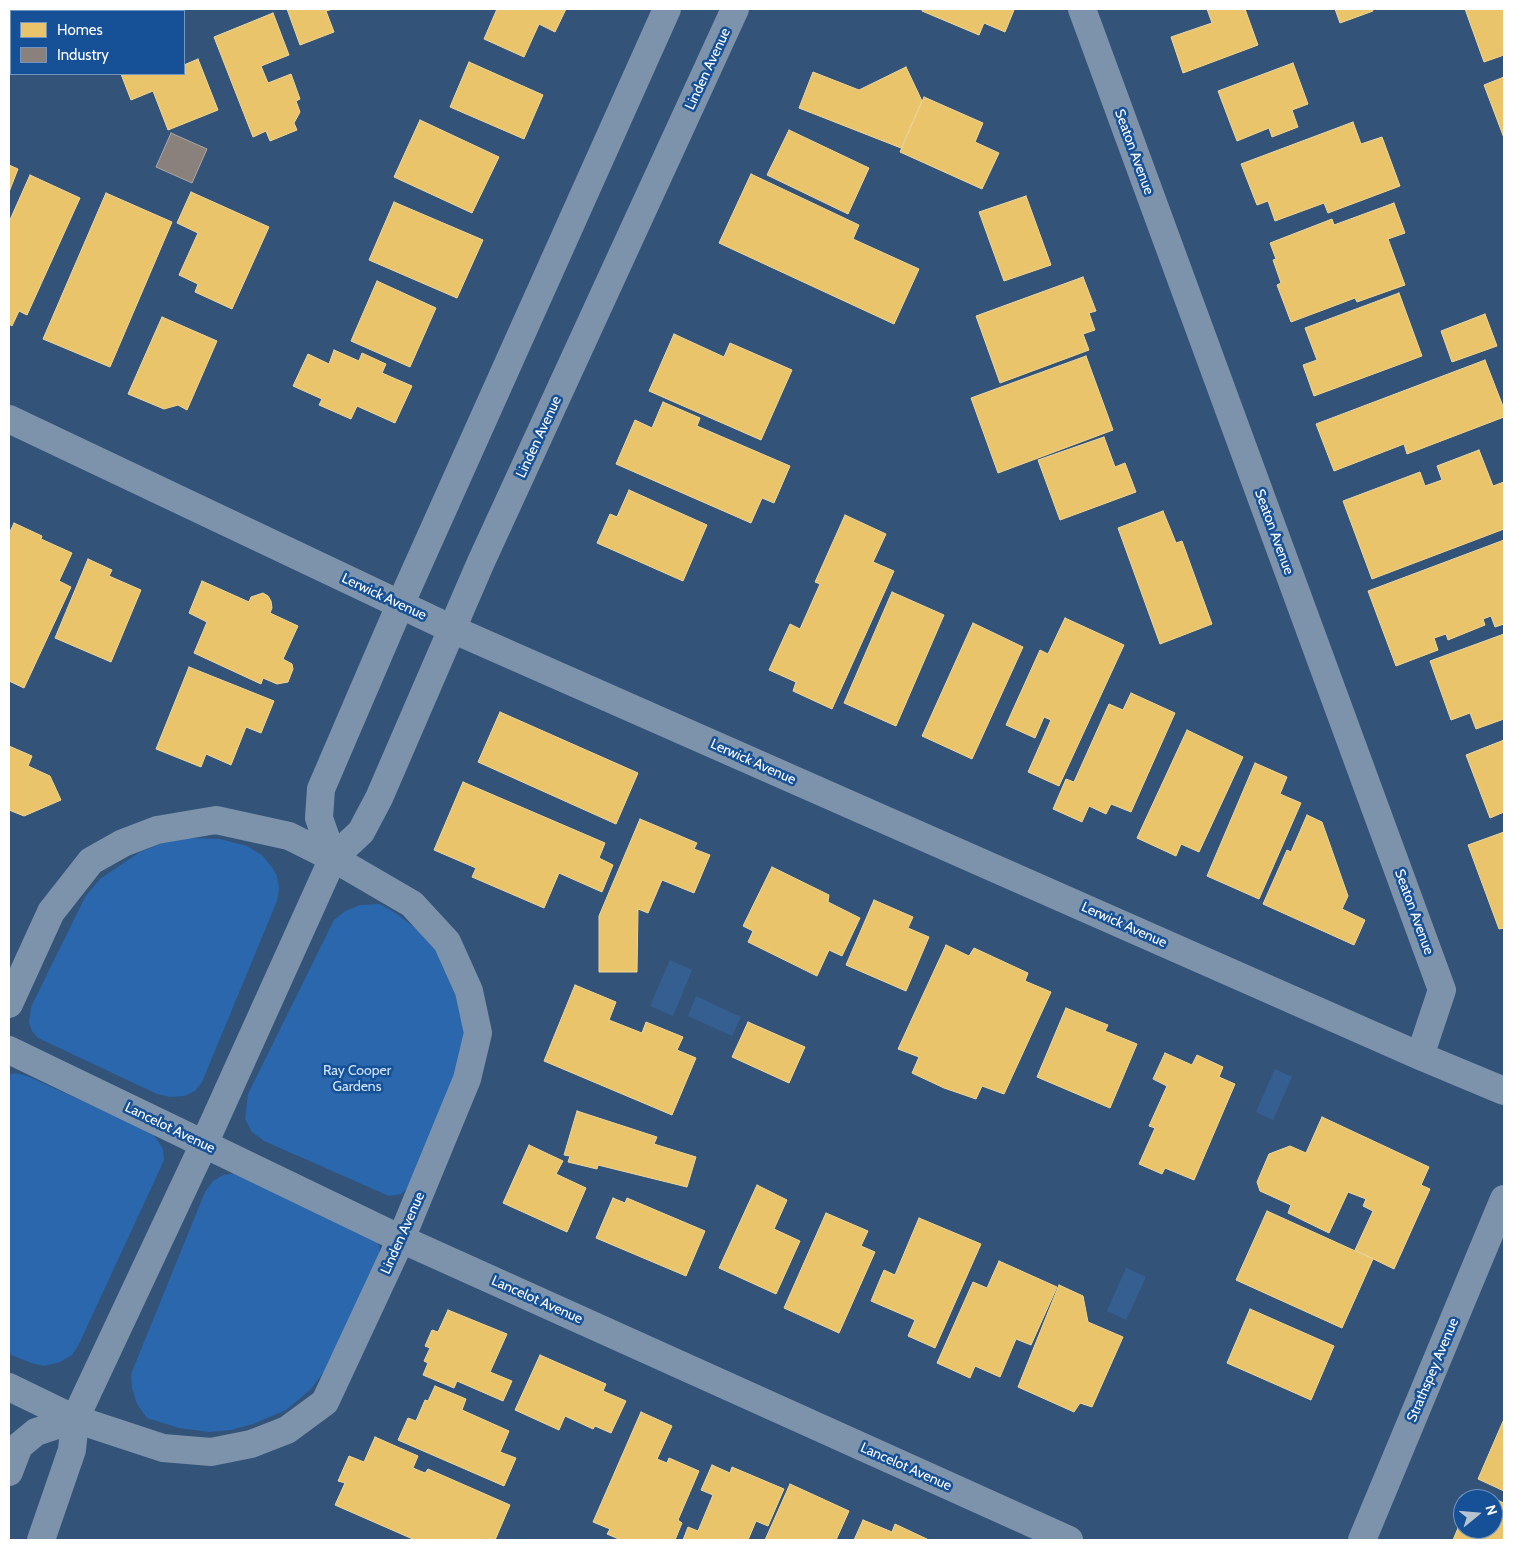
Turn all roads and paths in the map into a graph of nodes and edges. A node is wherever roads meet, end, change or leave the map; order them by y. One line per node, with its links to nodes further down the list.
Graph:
1 (667, 9): 5 (street)
2 (735, 9): 6 (street, Linden Avenue)
3 (1082, 9): 10 (street, Seaton Avenue)
4 (9, 419): 5 (street, Lerwick Avenue)
5 (400, 605): 6 (street, Lerwick Avenue); 7 (street)
6 (452, 629): 7 (street, Linden Avenue); 10 (street, Lerwick Avenue)
7 (333, 858): 8 (street, Linden Avenue); 12 (street, Linden Avenue); 14 (street, Linden Avenue)
8 (9, 1004)
9 (9, 1050): 12 (street, Lancelot Avenue)
10 (1420, 1056): 11 (street, Lerwick Avenue)
11 (1504, 1091)
12 (204, 1144): 14 (street, Lancelot Avenue); 16 (street, Linden Avenue)
13 (1504, 1199): 20 (street, Strathspey Avenue)
14 (401, 1239): 16 (street, Linden Avenue); 19 (street, Lancelot Avenue)
15 (9, 1387): 16 (street, Linden Avenue)
16 (75, 1419): 17 (street); 18 (street, Linden Avenue)
17 (9, 1472)
18 (41, 1540)
19 (1069, 1540)
20 (1362, 1540)

